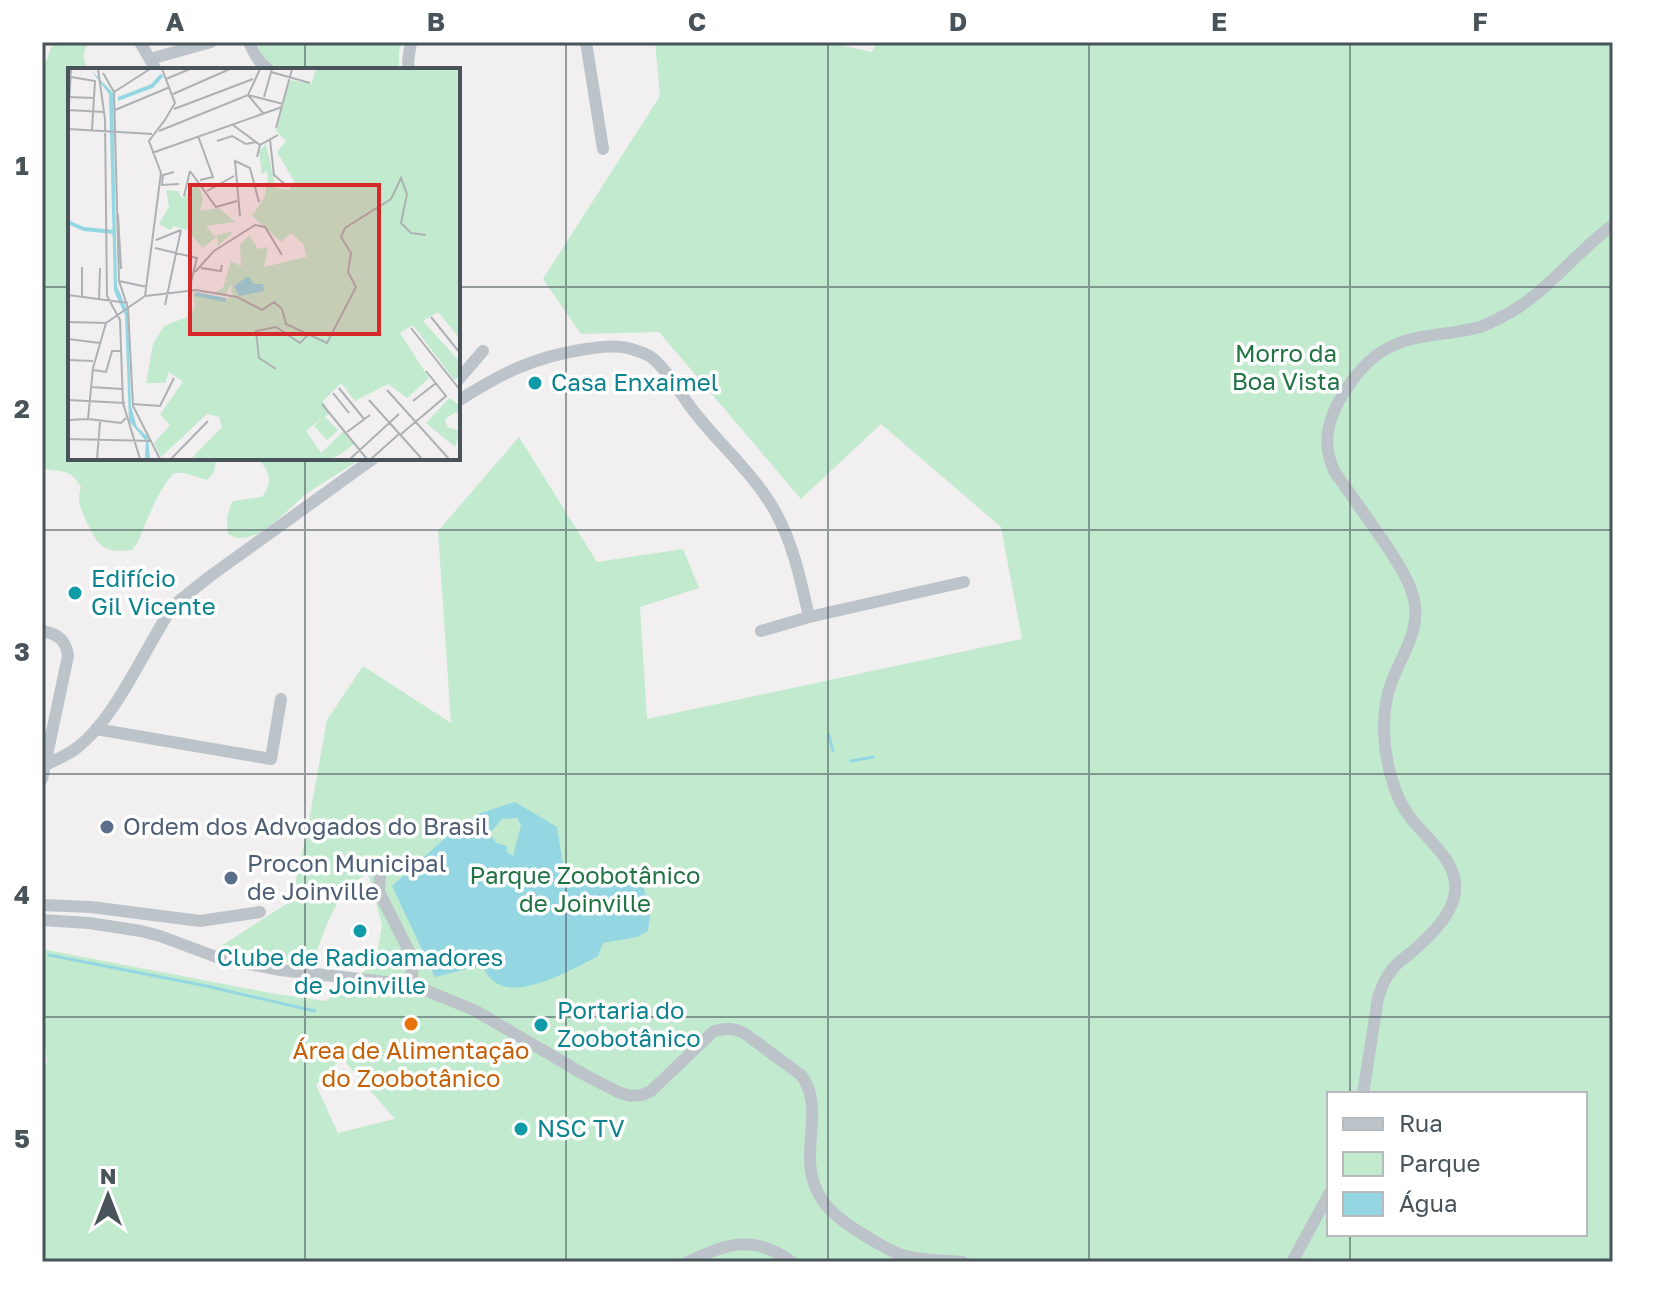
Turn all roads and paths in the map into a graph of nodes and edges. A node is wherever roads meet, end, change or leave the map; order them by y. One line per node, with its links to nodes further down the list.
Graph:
1 (140, 42): 6 (street)
2 (211, 42): 6 (street)
3 (249, 42): 7 (street)
4 (411, 42): 8 (street)
5 (586, 42): 9 (street)
6 (153, 65)
7 (267, 68)
8 (409, 68)
9 (603, 149)
10 (1613, 225): 31 (street)
11 (483, 351): 12 (street)
12 (460, 378)
13 (460, 400): 16 (street)
14 (371, 460): 20 (street)
15 (964, 582): 16 (street)
16 (809, 617): 18 (street)
17 (42, 631): 21 (street)
18 (761, 631)
19 (281, 699): 20 (street)
20 (96, 729): 21 (street)
21 (45, 765): 22 (street)
22 (42, 779)
23 (380, 876): 30 (street)
24 (47, 905): 25 (street); 27 (street)
25 (126, 911): 26 (street); 28 (street); 29 (street)
26 (260, 912)
27 (47, 920): 28 (street)
28 (112, 926): 29 (street)
29 (136, 930): 30 (street)
30 (413, 985): 35 (street)
31 (1363, 1092)
32 (1327, 1198): 36 (street)
33 (688, 1262): 34 (street)
34 (792, 1262)
35 (963, 1262)
36 (1292, 1262)

